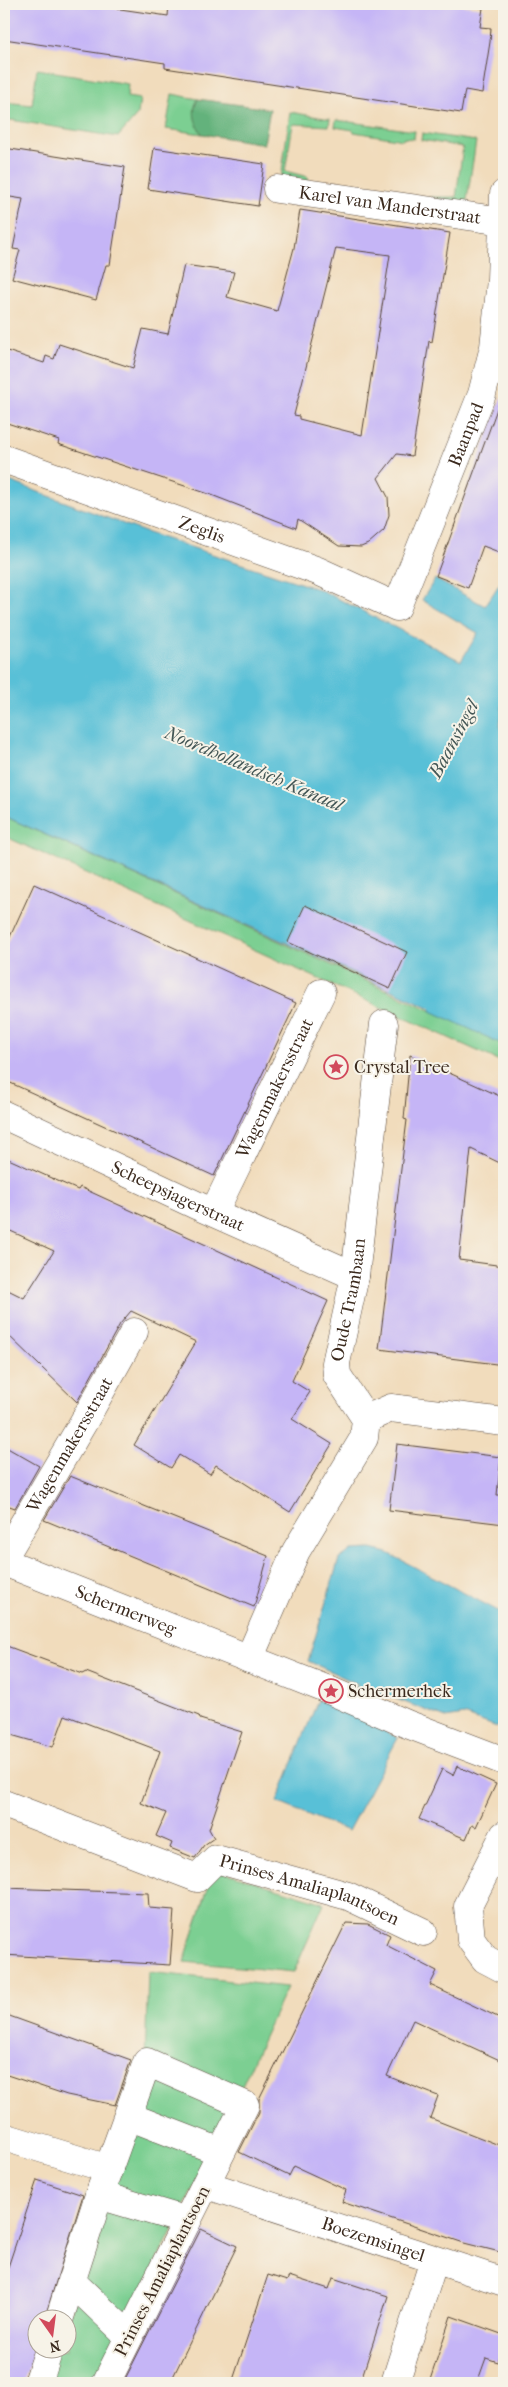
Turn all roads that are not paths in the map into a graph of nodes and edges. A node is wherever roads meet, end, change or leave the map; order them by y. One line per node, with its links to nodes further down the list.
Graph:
1 (277, 189): 3 (street, Karel van Manderstraat)
2 (504, 194): 3 (street, Baanpad)
3 (503, 221): 4 (street, Baanpad)
4 (499, 348): 6 (street, Baanpad)
5 (4, 459): 6 (street, Zeglis)
6 (397, 607)
7 (321, 993): 10 (street, Wagenmakersstraat)
8 (384, 1024): 11 (street, Oude Trambaan)
9 (4, 1115): 10 (street, Scheepsjagerstraat)
10 (214, 1212): 11 (street, Scheepsjagerstraat)
11 (355, 1276): 13 (street, Oude Trambaan)
12 (134, 1332): 15 (street, Wagenmakersstraat)
13 (366, 1419): 14 (street); 17 (street)
14 (504, 1422)
15 (4, 1557)
16 (4, 1562): 17 (street, Schermerweg)
17 (249, 1658): 18 (street, Schermerweg)
18 (504, 1761)
19 (4, 1804): 21 (street, Prinses Amaliaplantsoen)
20 (504, 1835): 22 (street)
21 (423, 1932)
22 (494, 1964)
23 (128, 2116): 25 (street); 25 (street, Prinses Amaliaplantsoen); 26 (street)
24 (4, 2137): 26 (street)
25 (221, 2152): 27 (street, Prinses Amaliaplantsoen)
26 (100, 2167): 28 (street)
27 (207, 2185): 29 (street, Prinses Amaliaplantsoen); 30 (street, Boezemsingel)
28 (99, 2195): 29 (street); 31 (street)
29 (187, 2220): 34 (street, Prinses Amaliaplantsoen)
30 (434, 2260): 32 (street, Boezemsingel); 38 (street)
31 (71, 2281): 33 (street); 34 (street)
32 (504, 2282)
33 (62, 2310)
34 (129, 2336): 37 (street, Prinses Amaliaplantsoen)
35 (46, 2360): 36 (street)
36 (38, 2383)
37 (106, 2383)
38 (395, 2383)

